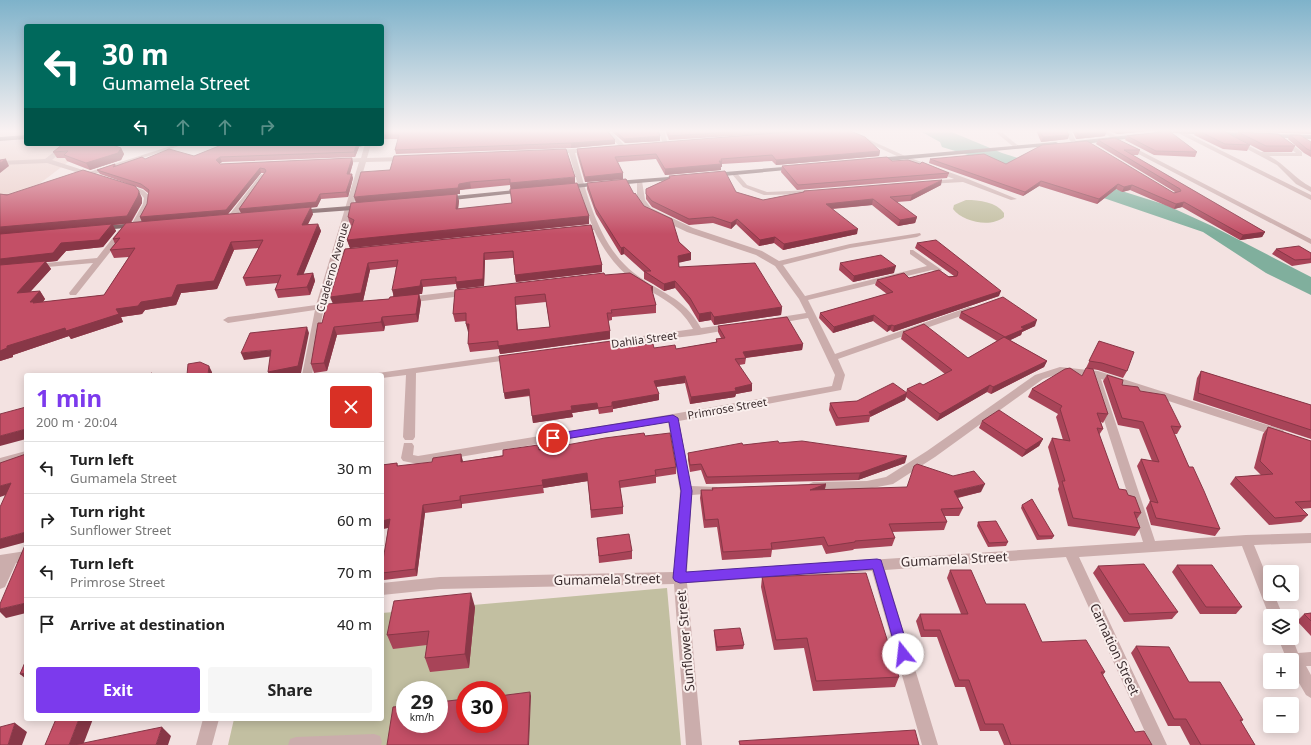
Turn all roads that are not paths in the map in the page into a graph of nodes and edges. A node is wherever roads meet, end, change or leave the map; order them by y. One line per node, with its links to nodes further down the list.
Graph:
1 (58, 165): 11 (street)
2 (118, 165): 11 (street)
3 (362, 165): 29 (street, Cuaderno Avenue)
4 (575, 165): 20 (street)
5 (924, 165): 16 (street)
6 (1166, 165): 38 (street)
7 (1245, 165): 25 (street)
8 (1280, 165): 23 (street)
9 (800, 168): 10 (main road)
10 (734, 173): 13 (main road); 24 (street)
11 (89, 174): 15 (street)
12 (263, 175): 32 (street)
13 (702, 176)
14 (686, 177): 17 (main road)
15 (104, 179)
16 (966, 180): 19 (street); 26 (street)
17 (638, 182): 20 (main road); 43 (street, Primrose Street)
18 (119, 184): 33 (street)
19 (919, 184)
20 (581, 186): 21 (main road); 34 (street)
21 (558, 188)
22 (535, 190): 27 (main road)
23 (1311, 190)
24 (818, 192)
25 (1311, 198)
26 (1014, 199)
27 (434, 200)
28 (370, 206): 29 (main road)
29 (348, 208): 30 (main road); 41 (street, Cuaderno Avenue)
30 (289, 213)
31 (245, 216): 32 (main road)
32 (229, 218)
33 (135, 225): 35 (main road); 42 (street)
34 (597, 227): 36 (street); 58 (street)
35 (95, 228)
36 (573, 230)
37 (917, 235): 43 (street)
38 (1311, 242)
39 (367, 250): 41 (street)
40 (913, 252): 45 (street)
41 (336, 254): 53 (street, Cuaderno Avenue)
42 (98, 260): 44 (street); 48 (street)
43 (778, 264): 49 (street, Primrose Street)
44 (27, 267)
45 (934, 267): 46 (street); 49 (street)
46 (946, 275)
47 (478, 291): 50 (street)
48 (72, 293)
49 (803, 299): 54 (street, Primrose Street)
50 (399, 300)
51 (983, 305): 61 (street)
52 (351, 306): 53 (street)
53 (320, 308): 55 (street); 63 (street, Cuaderno Avenue)
54 (812, 315): 56 (street); 61 (street, Primrose Street)
55 (228, 320)
56 (767, 322)
57 (737, 326): 58 (street, Dahlia Street)
58 (699, 332): 59 (street, Dahlia Street)
59 (590, 347)
60 (520, 356): 62 (street)
61 (832, 358): 66 (street, Primrose Street)
62 (411, 371): 65 (street); 66 (street, Primrose Street)
63 (307, 373)
64 (1094, 373): 67 (street); 70 (street); 75 (street)
65 (384, 375)
66 (673, 418): 72 (street, Sunflower Street)
67 (1289, 437)
68 (24, 456): 69 (street)
69 (0, 462)
70 (804, 488)
71 (726, 490): 72 (street)
72 (686, 491): 80 (street, Sunflower Street)
73 (1311, 538): 74 (street, Gumamela Street)
74 (1246, 540): 75 (street, Gumamela Street); 83 (street)
75 (1151, 547): 76 (street, Gumamela Street)
76 (1071, 553): 79 (street, Gumamela Street); 94 (street, Carnation Street)
77 (24, 556): 78 (street)
78 (5, 560): 81 (street)
79 (877, 564): 80 (street, Gumamela Street); 93 (street)
80 (680, 578): 82 (street, Gumamela Street); 92 (street, Sunflower Street)
81 (0, 582)
82 (384, 589)
83 (1273, 609)
84 (1311, 659): 85 (street)
85 (1299, 660)
86 (1299, 669): 87 (street)
87 (1311, 690)
88 (210, 721): 90 (street)
89 (374, 742): 91 (street)
90 (204, 745)
91 (296, 745)
92 (694, 745)
93 (930, 745)
94 (1159, 745)

